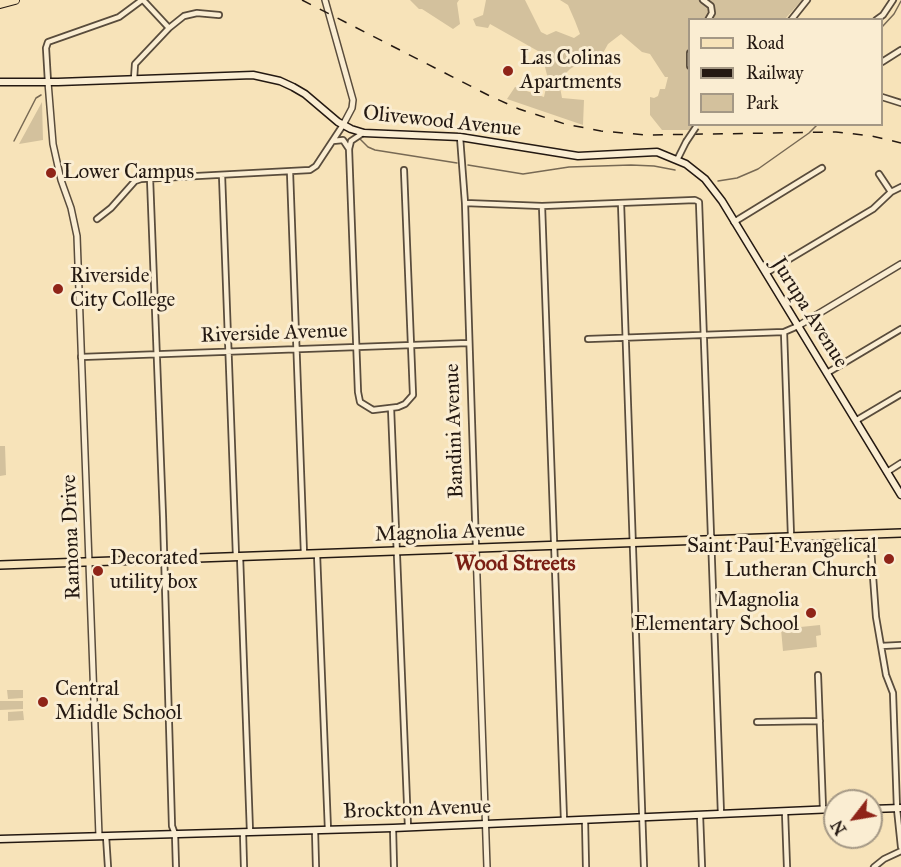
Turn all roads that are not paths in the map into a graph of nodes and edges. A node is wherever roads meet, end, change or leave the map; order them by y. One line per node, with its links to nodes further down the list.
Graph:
1 (15, 0): 7 (highway)
2 (142, 0): 12 (street); 17 (street)
3 (325, 0): 20 (street)
4 (703, 0): 9 (street)
5 (807, 0): 10 (street)
6 (893, 0): 11 (street)
7 (0, 4)
8 (219, 15): 12 (street)
9 (709, 18)
10 (792, 18)
11 (879, 18)
12 (169, 28): 15 (street)
13 (901, 50): 14 (street)
14 (883, 61)
15 (134, 79): 17 (main road, Olivewood Avenue); 20 (main road, Olivewood Avenue)
16 (0, 82): 17 (main road, Olivewood Avenue)
17 (48, 82): 54 (street, Ramona Drive)
18 (883, 97): 19 (street)
19 (901, 103)
20 (343, 125): 22 (main road, Olivewood Avenue); 24 (street)
21 (697, 126): 26 (street, bridge)
22 (364, 132): 23 (main road, Olivewood Avenue); 25 (street)
23 (460, 137): 26 (main road, Olivewood Avenue); 35 (street, Bandini Avenue)
24 (333, 141): 25 (street); 29 (street)
25 (349, 149): 51 (street)
26 (677, 160): 39 (main road, Jurupa Avenue)
27 (822, 168): 39 (street)
28 (404, 170): 49 (street)
29 (290, 172): 31 (street); 50 (street)
30 (879, 174): 34 (street)
31 (222, 175): 32 (street); 52 (street)
32 (150, 178): 38 (street); 53 (street)
33 (901, 187): 34 (street)
34 (891, 192): 41 (street)
35 (465, 203): 37 (street); 48 (street, Bandini Avenue)
36 (621, 203): 37 (street); 45 (street); 46 (street)
37 (542, 207): 67 (street)
38 (97, 219)
39 (734, 222): 41 (main road, Jurupa Avenue)
40 (901, 264): 42 (street)
41 (766, 273): 42 (main road, Jurupa Avenue)
42 (798, 326): 44 (street); 55 (main road, Jurupa Avenue)
43 (901, 329): 55 (street)
44 (784, 332): 45 (street); 64 (street)
45 (705, 335): 46 (street); 65 (street)
46 (626, 338): 47 (street); 66 (street)
47 (588, 339)
48 (468, 343): 49 (street, Riverside Avenue); 68 (street, Bandini Avenue)
49 (411, 345): 51 (street, Riverside Avenue); 57 (street)
50 (298, 348): 51 (street, Riverside Avenue); 52 (street, Riverside Avenue); 70 (street)
51 (357, 348): 57 (street)
52 (229, 351): 53 (street, Riverside Avenue); 72 (street)
53 (157, 354): 54 (street, Riverside Avenue); 73 (street)
54 (81, 357): 74 (street, Ramona Drive)
55 (827, 374): 58 (main road, Jurupa Avenue)
56 (901, 394): 58 (street)
57 (391, 408): 69 (street)
58 (857, 420): 60 (main road, Jurupa Avenue)
59 (901, 464): 60 (street)
60 (887, 472): 61 (main road, Jurupa Avenue)
61 (901, 495)
62 (901, 534): 63 (main road, Magnolia Avenue)
63 (870, 535): 64 (main road, Magnolia Avenue); 77 (street)
64 (791, 536): 65 (main road, Magnolia Avenue)
65 (711, 539): 66 (main road, Magnolia Avenue); 86 (street)
66 (633, 543): 67 (main road, Magnolia Avenue); 88 (street)
67 (554, 546): 68 (main road, Magnolia Avenue); 90 (street)
68 (476, 549): 69 (main road, Magnolia Avenue); 91 (street, Bandini Avenue)
69 (397, 551): 71 (main road, Magnolia Avenue); 92 (street)
70 (304, 554): 71 (main road, Magnolia Avenue); 72 (main road, Magnolia Avenue)
71 (317, 554): 95 (street)
72 (238, 556): 73 (main road, Magnolia Avenue); 97 (street)
73 (164, 559): 74 (main road, Magnolia Avenue); 98 (street)
74 (89, 562): 75 (main road, Magnolia Avenue); 99 (street, Ramona Drive)
75 (0, 565)
76 (901, 645): 77 (street)
77 (881, 646): 84 (street)
78 (818, 675): 79 (street)
79 (820, 721): 80 (street); 81 (street)
80 (757, 722)
81 (823, 789)
82 (823, 809): 85 (main road, Brockton Avenue)
83 (883, 809): 84 (main road)
84 (899, 809): 101 (street)
85 (785, 812): 86 (main road, Brockton Avenue); 111 (street)
86 (721, 814): 87 (main road, Brockton Avenue)
87 (700, 815): 88 (main road, Brockton Avenue); 110 (street)
88 (642, 818): 89 (main road, Brockton Avenue); 109 (street)
89 (585, 819): 90 (main road, Brockton Avenue); 108 (street)
90 (564, 820): 91 (main road, Brockton Avenue)
91 (484, 824): 92 (main road, Brockton Avenue); 107 (street, Bandini Avenue)
92 (408, 827): 93 (main road, Brockton Avenue)
93 (393, 828): 95 (main road, Brockton Avenue); 106 (street)
94 (315, 830): 95 (main road, Brockton Avenue); 97 (main road, Brockton Avenue); 105 (street)
95 (328, 830)
96 (243, 832): 97 (main road, Brockton Avenue); 98 (main road, Brockton Avenue); 104 (street)
97 (250, 832)
98 (175, 834): 99 (main road, Brockton Avenue); 103 (street)
99 (102, 836): 100 (main road, Brockton Avenue); 102 (street, Ramona Drive)
100 (0, 839)
101 (901, 849): 112 (street)
102 (108, 867)
103 (176, 867)
104 (244, 867)
105 (316, 867)
106 (394, 867)
107 (487, 867)
108 (586, 867)
109 (644, 867)
110 (702, 867)
111 (787, 867)
112 (874, 867)

